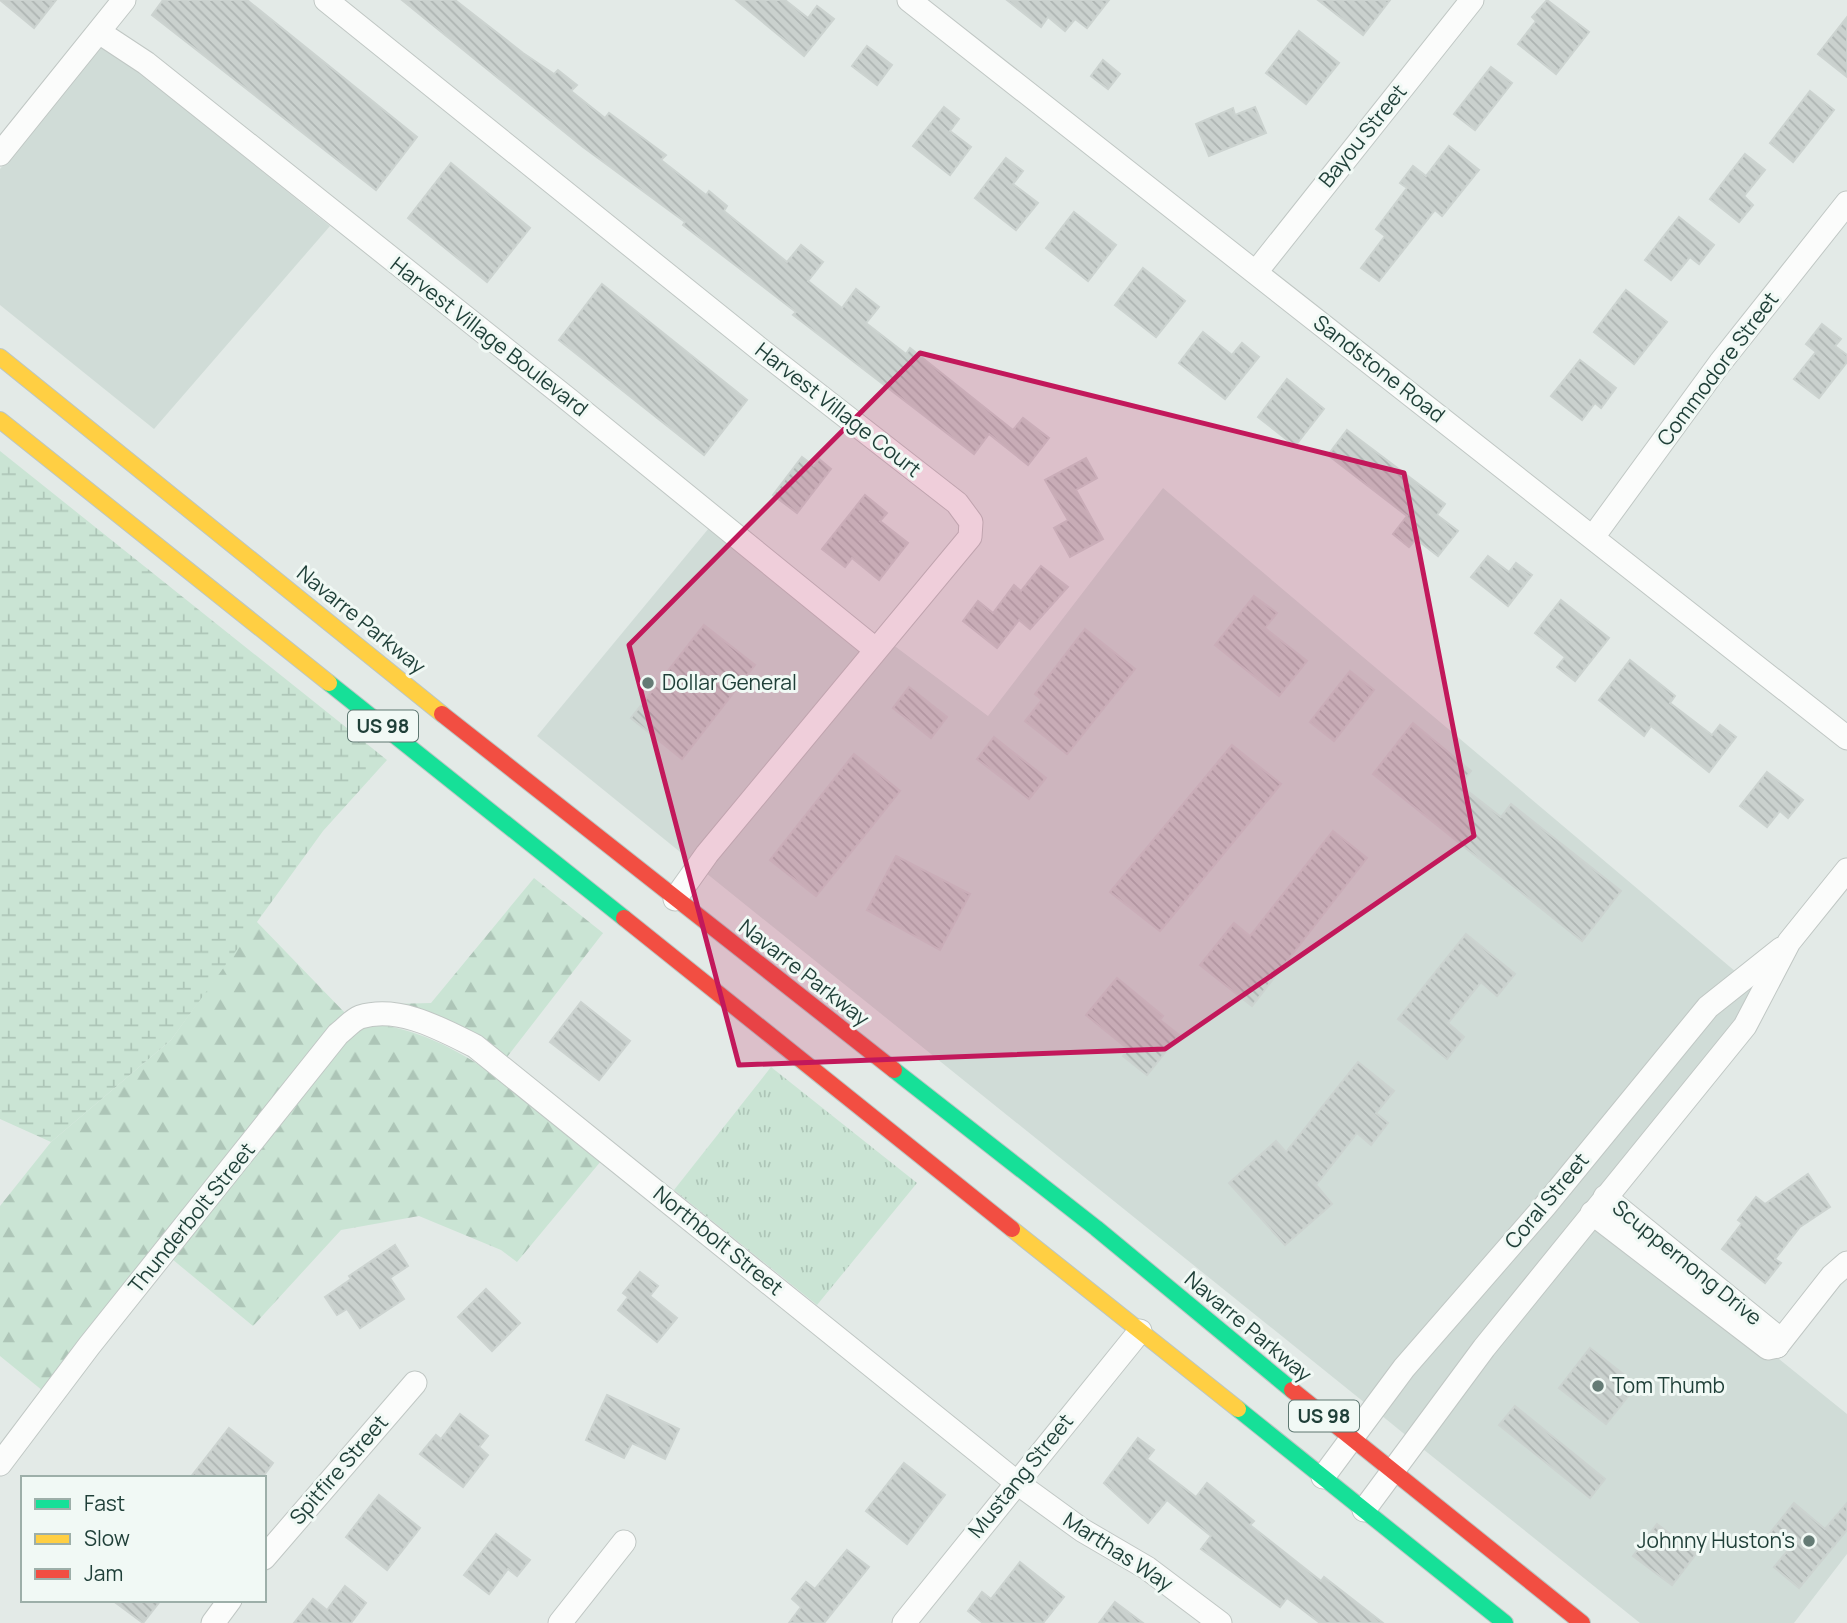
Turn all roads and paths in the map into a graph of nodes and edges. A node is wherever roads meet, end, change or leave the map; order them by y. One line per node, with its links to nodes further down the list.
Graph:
1 (124, 0): 6 (street)
2 (326, 0): 13 (street, Harvest Village Court)
3 (909, 0): 5 (street, Sandstone Road)
4 (1472, 0): 9 (street, Bayou Street)
5 (937, 8): 9 (street, Sandstone Road)
6 (99, 32): 7 (street); 13 (street, Harvest Village Boulevard)
7 (0, 154)
8 (1847, 204): 12 (street, Commodore Street)
9 (1256, 272): 12 (street, Sandstone Road)
10 (0, 358): 16 (highway, Navarre Parkway / US 98)
11 (0, 420): 18 (highway, US 98)
12 (1593, 537): 14 (street, Sandstone Road)
13 (875, 649): 16 (street, Harvest Village Court)
14 (1847, 738)
15 (1847, 870): 17 (street, Coral Street)
16 (675, 898): 21 (highway, Navarre Parkway / US 98)
17 (1789, 942): 27 (street, Coral Street); 31 (street, Coral Street)
18 (738, 1010): 20 (highway); 25 (highway, US 98)
19 (409, 1018): 32 (street, Thunderbolt Street); 35 (street, Northbolt Street)
20 (781, 1021)
21 (835, 1024): 22 (highway); 26 (highway, Navarre Parkway / US 98)
22 (814, 1026)
23 (833, 1062): 25 (highway)
24 (861, 1066): 26 (highway)
25 (815, 1072): 29 (highway, US 98)
26 (907, 1080): 31 (highway, Navarre Parkway / US 98)
27 (1598, 1205): 28 (street, Scuppernong Drive); 33 (street, Coral Street)
28 (1847, 1263)
29 (1140, 1331): 34 (highway, US 98); 35 (street, Mustang Street)
30 (415, 1383): 38 (street, Spitfire Street)
31 (1350, 1438): 33 (highway, Navarre Parkway / US 98); 34 (street, Coral Street)
32 (0, 1464)
33 (1394, 1473): 36 (street, Coral Street); 45 (highway, Navarre Parkway / US 98)
34 (1323, 1477): 36 (highway, US 98)
35 (1016, 1482): 42 (street, Mustang Street); 43 (street, Marthas Way)
36 (1364, 1510): 44 (highway, US 98)
37 (624, 1542): 41 (street)
38 (266, 1556)
39 (228, 1602): 40 (street)
40 (212, 1623)
41 (560, 1623)
42 (904, 1623)
43 (1220, 1623)
44 (1505, 1623)
45 (1582, 1623)

